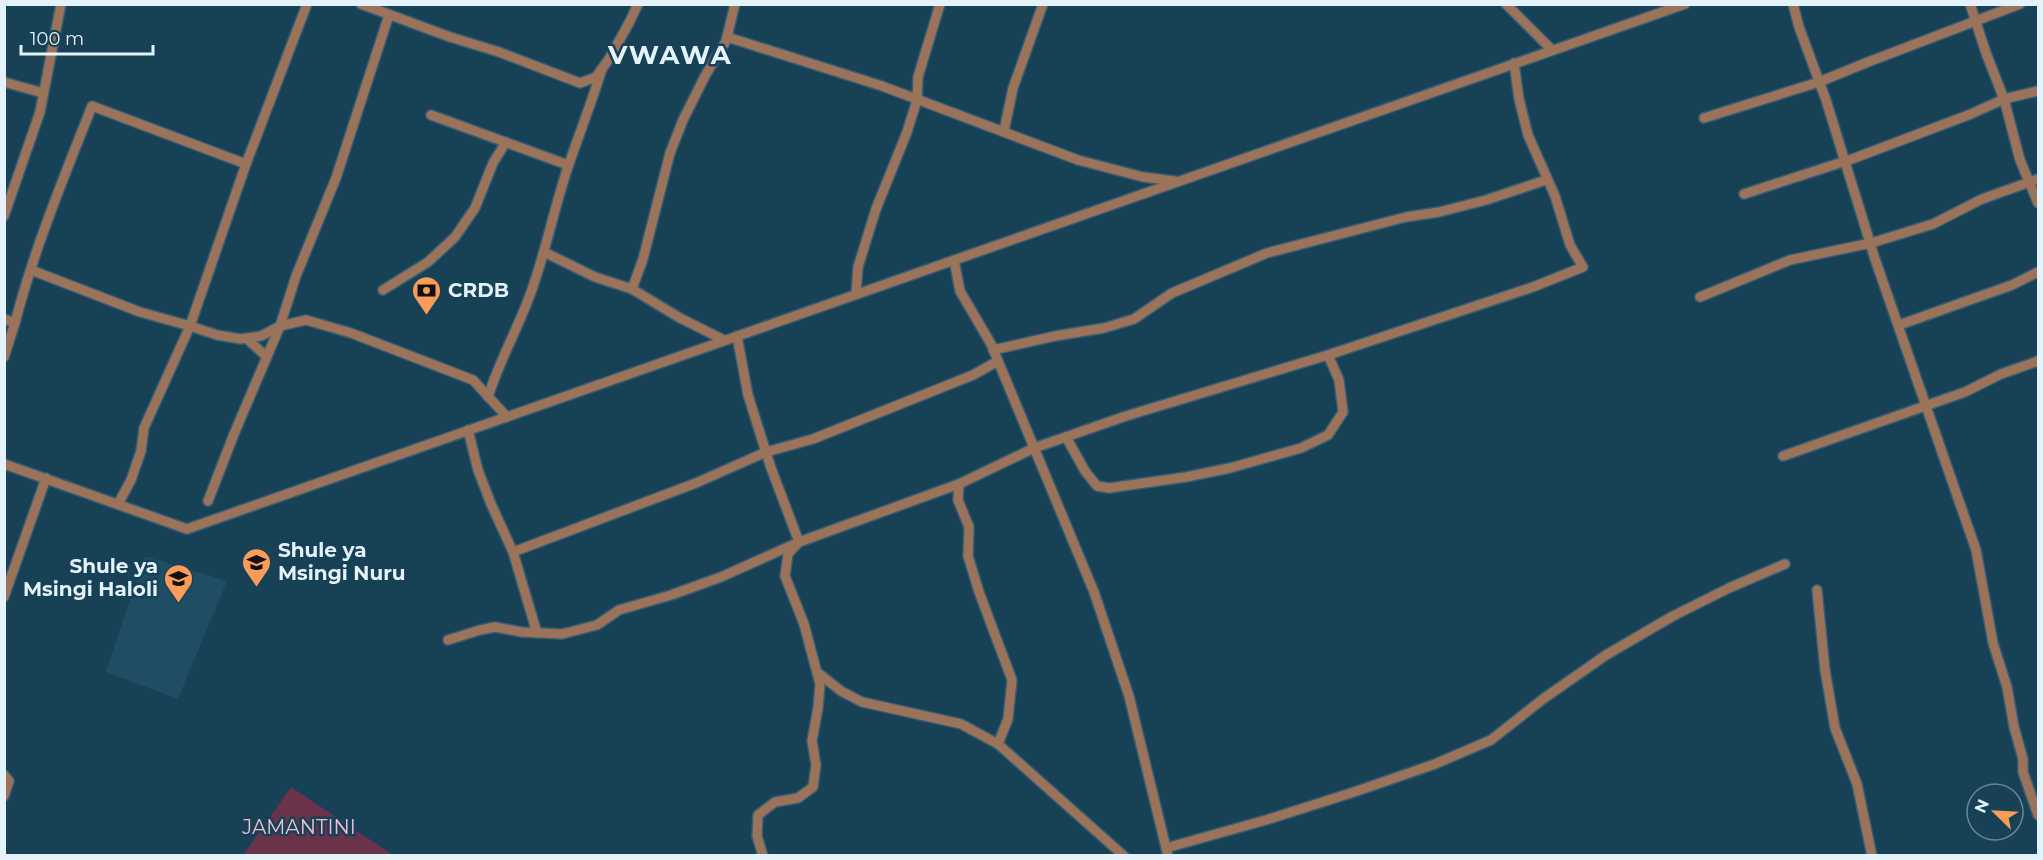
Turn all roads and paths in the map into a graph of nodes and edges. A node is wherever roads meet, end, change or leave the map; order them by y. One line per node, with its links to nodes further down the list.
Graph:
1 (61, 4): 22 (street)
2 (307, 4): 30 (street)
3 (361, 4): 13 (street)
4 (638, 4): 18 (street)
5 (735, 4): 15 (street)
6 (940, 4): 23 (street)
7 (1043, 4): 27 (street)
8 (1506, 4): 16 (street)
9 (1685, 4): 16 (street)
10 (1793, 4): 20 (street)
11 (1970, 4): 14 (street)
12 (2020, 4): 14 (street)
13 (389, 15): 18 (street); 51 (street)
14 (1976, 22): 20 (street); 24 (street)
15 (727, 37): 23 (street); 43 (street)
16 (1552, 50): 17 (street)
17 (1514, 63): 32 (street); 34 (street)
18 (602, 69): 31 (street)
19 (4, 82): 22 (street)
20 (1819, 82): 26 (street); 29 (street)
21 (2038, 91): 24 (street)
22 (43, 93): 37 (street)
23 (917, 99): 27 (street); 45 (street)
24 (2004, 99): 29 (street); 33 (street)
25 (430, 115): 28 (street)
26 (1704, 118)
27 (1004, 131): 34 (street)
28 (506, 142): 31 (street); 44 (street)
29 (1844, 161): 35 (street); 38 (street)
30 (246, 164): 41 (street); 50 (street)
31 (568, 165): 39 (street)
32 (1546, 180): 55 (street); 56 (street)
33 (2034, 181): 36 (street); 38 (street)
34 (1177, 182): 40 (street)
35 (1744, 194)
36 (2038, 203)
37 (4, 216)
38 (1871, 243): 46 (street); 49 (street)
39 (544, 252): 43 (street); 61 (street)
40 (954, 260): 45 (street); 55 (street)
41 (32, 270): 48 (street); 50 (street)
42 (2038, 272): 49 (street)
43 (632, 289): 54 (street)
44 (383, 290)
45 (856, 294): 52 (street)
46 (1700, 297)
47 (4, 319): 48 (street)
48 (15, 323): 57 (street)
49 (1899, 325): 62 (street)
50 (190, 326): 53 (street); 73 (street)
51 (280, 326): 53 (street); 58 (street); 61 (street)
52 (737, 336): 54 (street); 67 (street)
53 (246, 338): 58 (street)
54 (724, 340): 63 (street)
55 (993, 350): 59 (street)
56 (1328, 355): 65 (street); 65 (street)
57 (4, 357)
58 (267, 357): 72 (street)
59 (998, 361): 66 (street); 67 (street)
60 (2038, 361): 62 (street)
61 (489, 397): 63 (street)
62 (1926, 405): 68 (street); 85 (street)
63 (507, 417): 64 (street)
64 (468, 430): 73 (street); 75 (street)
65 (1066, 437): 66 (street)
66 (1034, 448): 71 (street); 86 (street)
67 (766, 452): 74 (street); 75 (street)
68 (1783, 456)
69 (4, 464): 70 (street)
70 (46, 478): 73 (street); 78 (street)
71 (959, 484): 74 (street); 82 (street)
72 (208, 501)
73 (118, 504)
74 (800, 542): 79 (street); 81 (street)
75 (513, 552): 79 (street)
76 (1785, 564): 86 (street)
77 (1817, 590): 89 (street)
78 (4, 597)
79 (537, 633): 80 (street)
80 (448, 640)
81 (817, 672): 82 (street); 87 (street)
82 (998, 744): 88 (street)
83 (4, 775): 84 (street)
84 (4, 796)
85 (2038, 815)
86 (1167, 852)
87 (763, 855)
88 (1124, 855)
89 (1872, 855)

